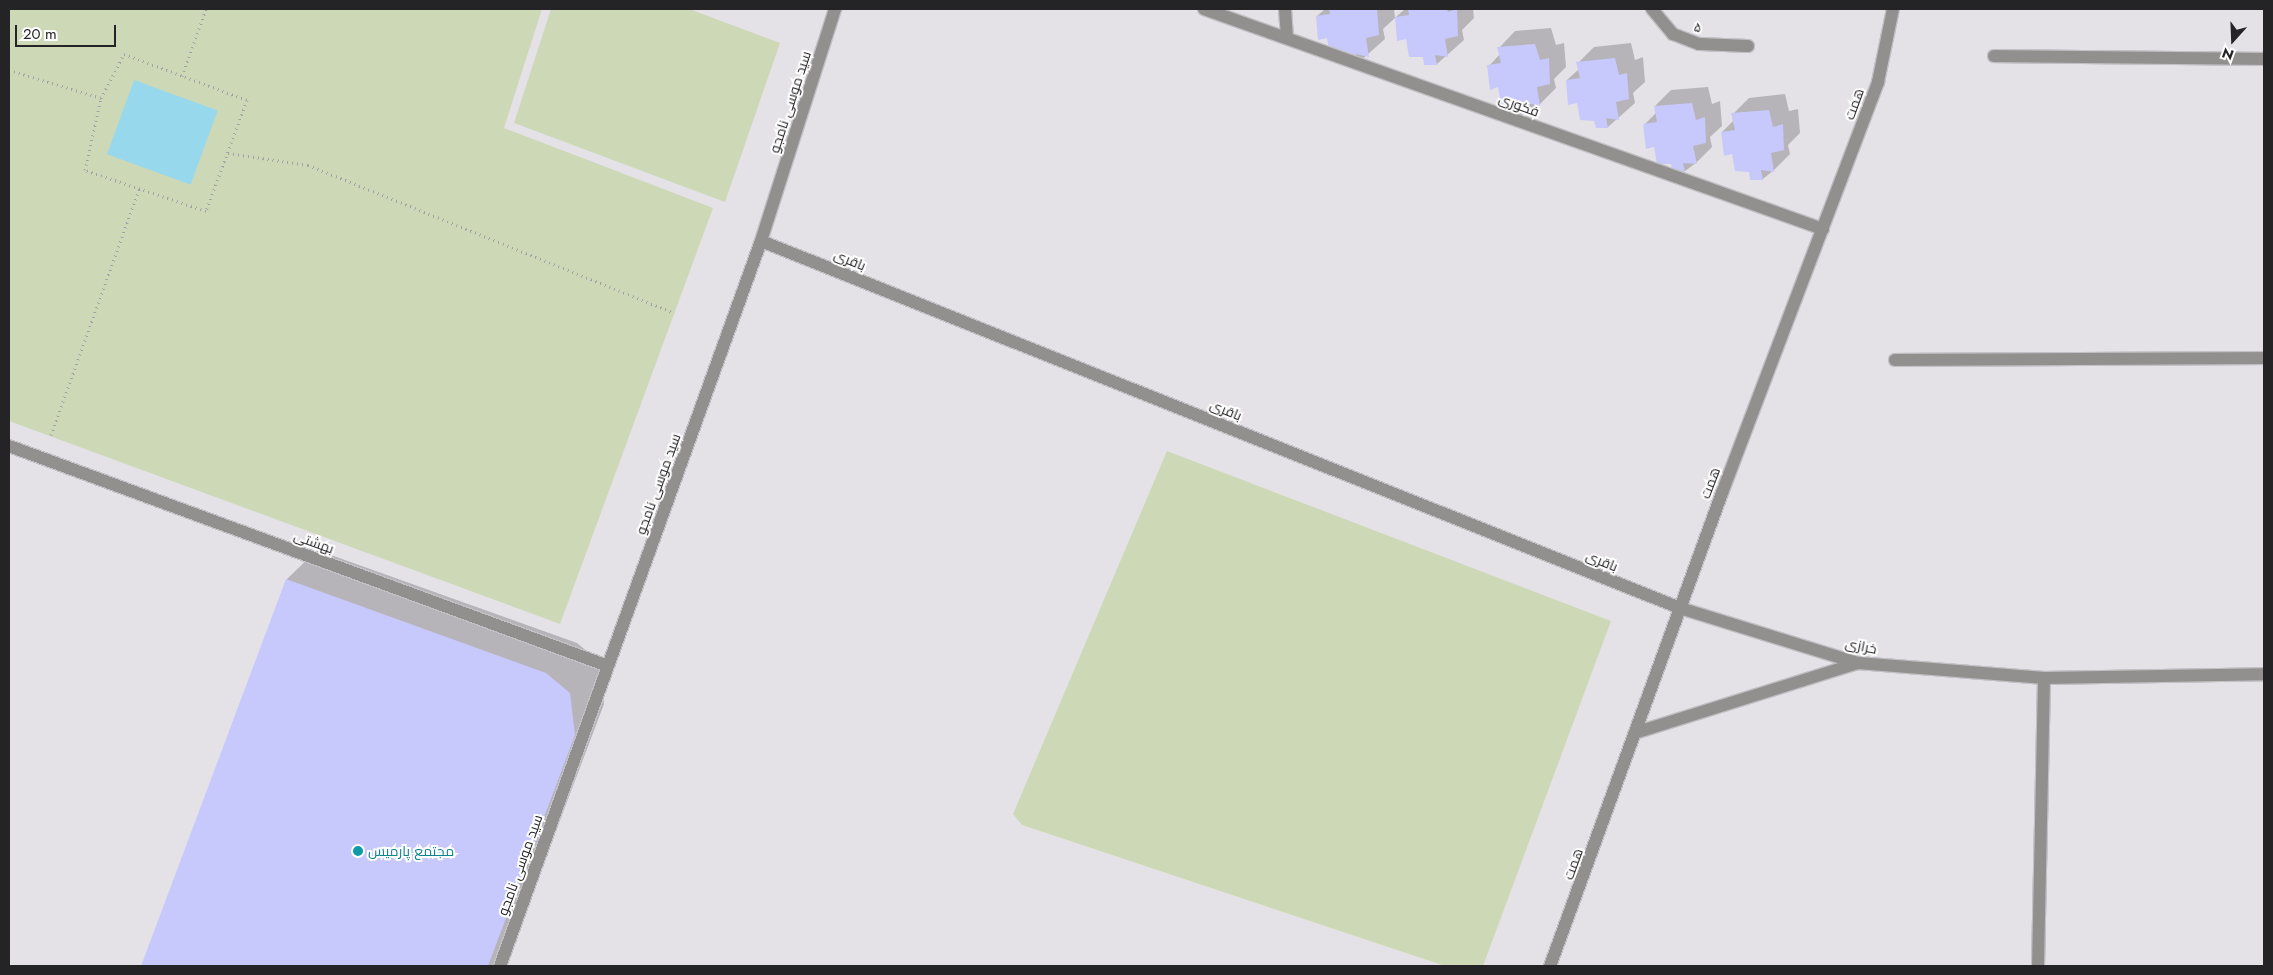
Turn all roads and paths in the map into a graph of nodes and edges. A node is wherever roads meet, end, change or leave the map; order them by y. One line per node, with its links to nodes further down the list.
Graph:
1 (206, 9): 12 (path)
2 (836, 9): 17 (street, سید موسی نامجو)
3 (1204, 9): 7 (street, فکوری)
4 (1284, 9): 7 (street)
5 (1652, 9): 8 (street, ۵)
6 (1893, 9): 16 (street, همت)
7 (1287, 38): 16 (street, فکوری)
8 (1748, 46)
9 (1994, 56): 10 (street)
10 (2264, 59)
11 (9, 70): 13 (path)
12 (182, 76): 13 (path); 14 (path)
13 (102, 98): 15 (path)
14 (228, 152): 15 (path); 18 (path)
15 (139, 189): 22 (path)
16 (1823, 229): 23 (street, همت)
17 (761, 241): 23 (street, باقری); 25 (street, سید موسی نامجو)
18 (674, 313)
19 (2264, 358): 20 (street)
20 (1895, 360)
21 (9, 446): 22 (street, بهشتی)
22 (43, 458): 25 (street, بهشتی)
23 (1680, 608): 24 (street, خرازی); 28 (street, همت)
24 (1858, 663): 27 (street, خرازی); 28 (street)
25 (608, 666): 29 (street, سید موسی نامجو)
26 (2264, 674): 27 (street, خرازی)
27 (2044, 678): 31 (street)
28 (1638, 732): 30 (street, همت)
29 (500, 966)
30 (1550, 966)
31 (2038, 966)

